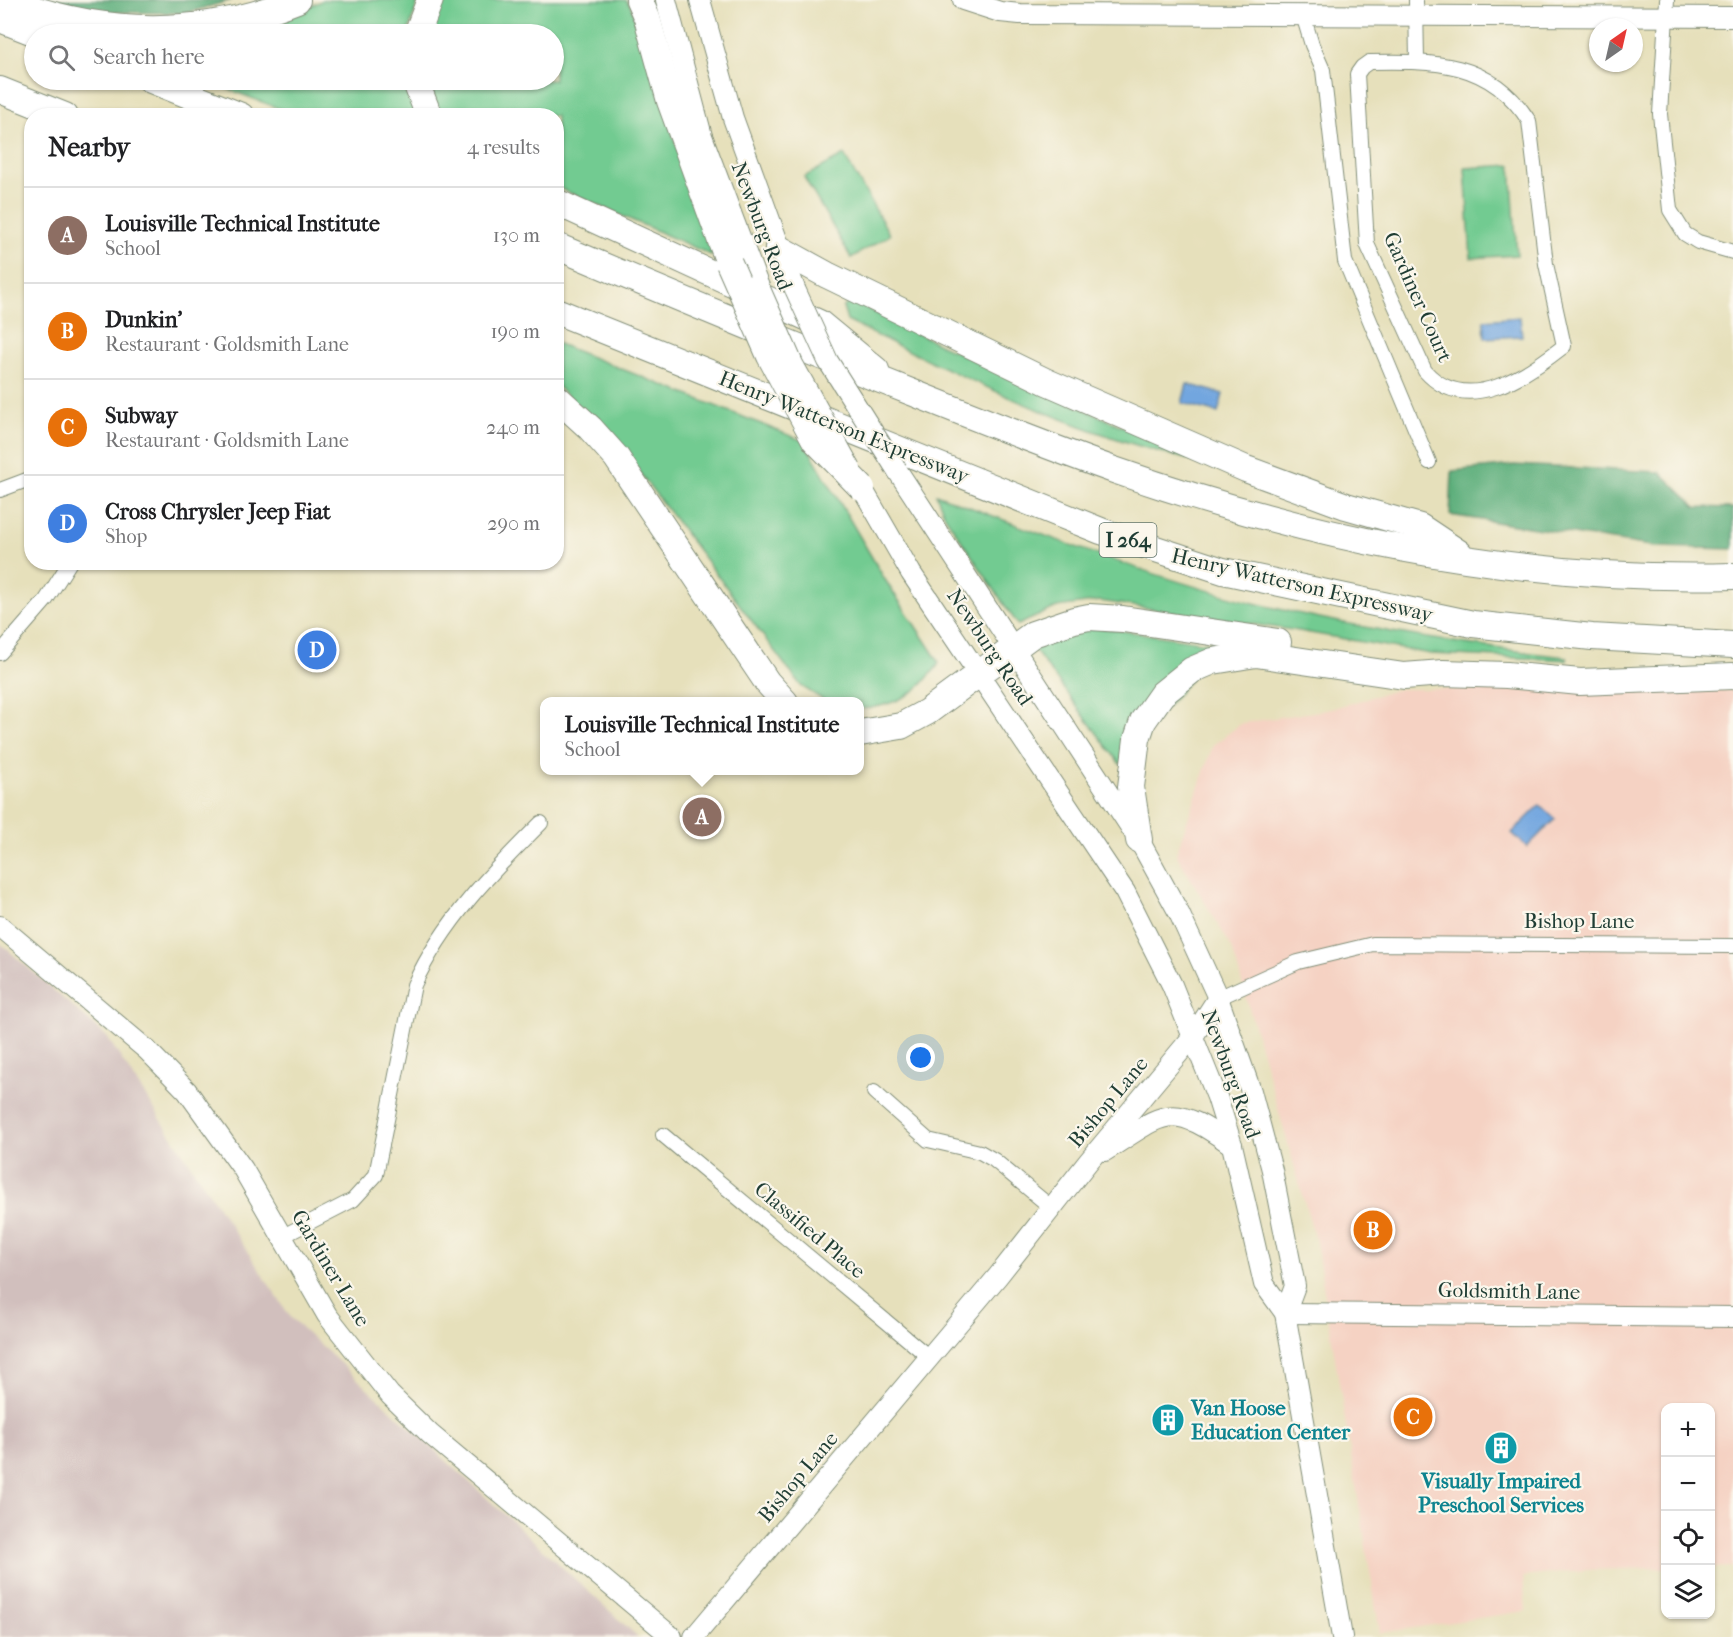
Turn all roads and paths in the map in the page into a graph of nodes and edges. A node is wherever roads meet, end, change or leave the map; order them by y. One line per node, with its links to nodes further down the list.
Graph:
1 (8, 0): 14 (highway)
2 (297, 0): 15 (highway)
3 (430, 0): 16 (highway)
4 (639, 0): 34 (highway, bridge)
5 (666, 0): 34 (main road, Newburg Road, bridge)
6 (699, 0): 26 (main road, Newburg Road)
7 (963, 0): 8 (main road)
8 (1176, 7): 11 (main road)
9 (1416, 8): 10 (main road); 11 (main road); 18 (street)
10 (1667, 8): 12 (main road); 28 (street)
11 (1303, 15): 32 (street)
12 (1733, 17)
13 (0, 19): 17 (highway)
14 (88, 24)
15 (208, 24)
16 (421, 24)
17 (24, 28)
18 (1417, 62): 18 (street, Gardiner Court)
19 (0, 90): 22 (highway)
20 (176, 90): 23 (highway)
21 (419, 90): 24 (highway)
22 (44, 108)
23 (221, 108)
24 (426, 108)
25 (564, 206): 30 (highway)
26 (778, 248): 36 (highway); 40 (main road, Newburg Road, bridge)
27 (564, 249): 30 (highway)
28 (1733, 252)
29 (564, 313): 39 (highway, Henry Watterson Expressway / I 264)
30 (896, 386): 36 (highway)
31 (564, 404): 45 (highway)
32 (1429, 462)
33 (24, 481): 35 (street)
34 (862, 488): 42 (main road, Newburg Road)
35 (0, 490)
36 (1467, 558): 38 (highway)
37 (65, 570): 41 (street)
38 (1733, 576)
39 (1733, 645)
40 (1012, 648): 42 (highway); 43 (highway); 48 (main road, Newburg Road)
41 (0, 653)
42 (977, 673): 46 (highway); 52 (main road, Newburg Road)
43 (1443, 673): 44 (highway); 48 (highway)
44 (1733, 676)
45 (780, 697)
46 (864, 732)
47 (541, 823): 58 (street)
48 (1139, 840): 51 (main road, Newburg Road)
49 (0, 926): 58 (main road, Gardiner Lane)
50 (1733, 946): 51 (street, Bishop Lane)
51 (1218, 998): 52 (main road, Bishop Lane); 59 (main road, Newburg Road)
52 (1194, 1035): 55 (main road, Newburg Road); 56 (main road, Bishop Lane)
53 (874, 1092): 57 (street)
54 (663, 1135): 61 (street, Classified Place)
55 (1232, 1145): 56 (main road); 59 (main road, Newburg Road)
56 (1088, 1162): 57 (main road, Bishop Lane)
57 (1053, 1209): 61 (main road, Bishop Lane)
58 (283, 1236): 62 (main road, Gardiner Lane)
59 (1285, 1313): 60 (main road, Goldsmith Lane); 64 (main road, Newburg Road)
60 (1733, 1317)
61 (930, 1358): 63 (main road, Bishop Lane)
62 (672, 1637)
63 (694, 1637)
64 (1342, 1637)

